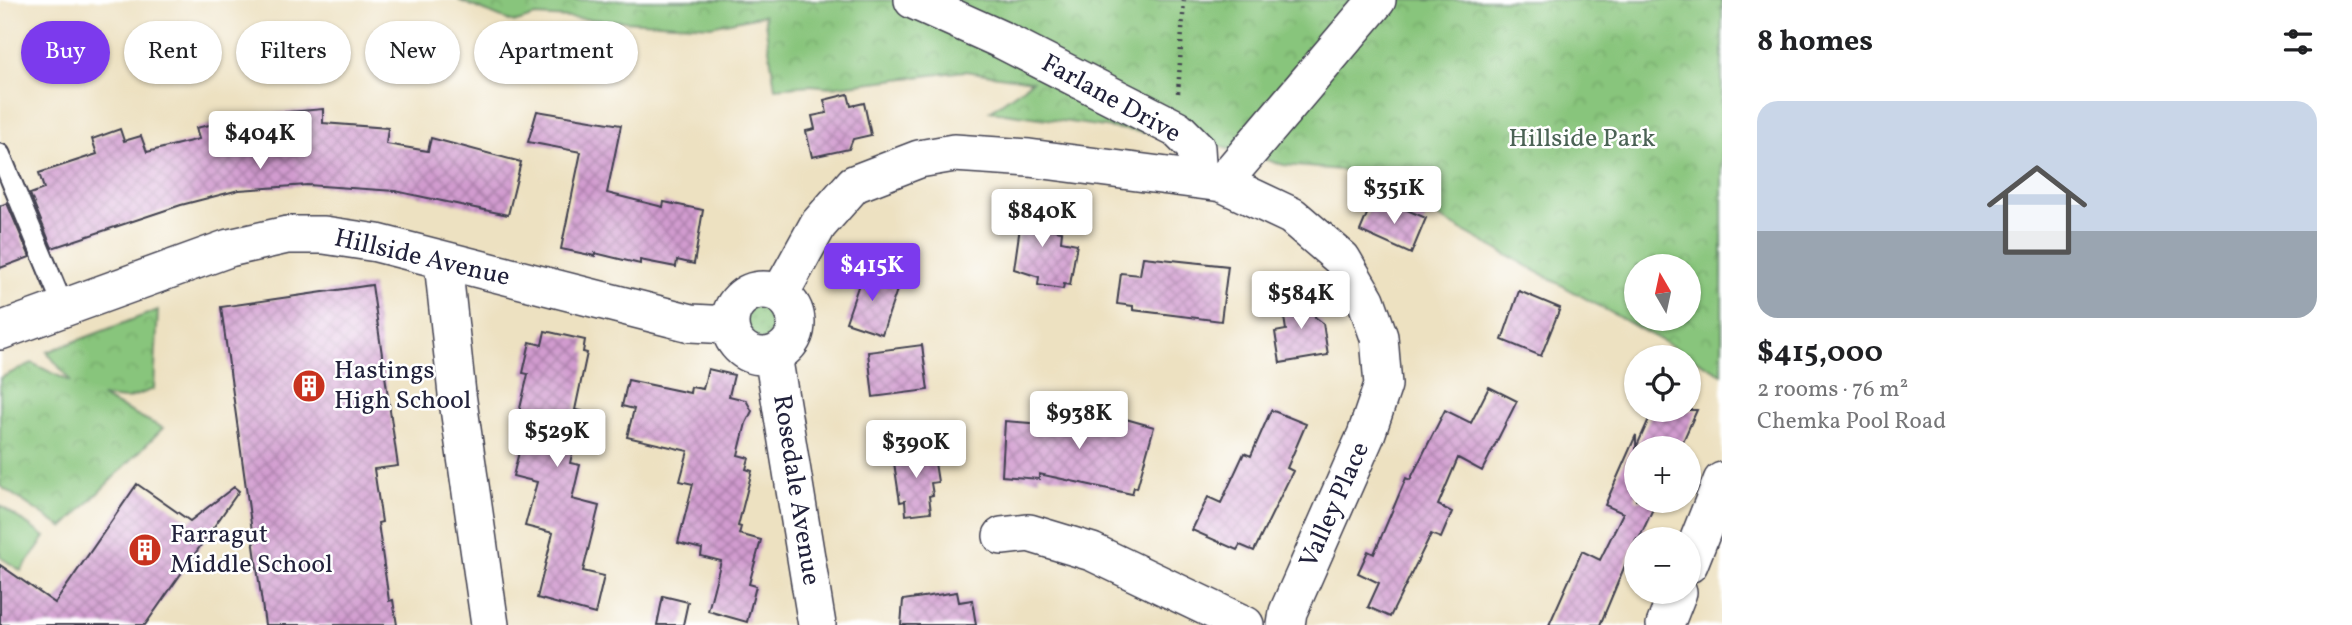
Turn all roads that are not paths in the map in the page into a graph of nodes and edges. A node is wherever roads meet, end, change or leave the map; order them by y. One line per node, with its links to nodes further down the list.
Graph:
1 (913, 0): 4 (street, Farlane Drive)
2 (1377, 0): 4 (street)
3 (0, 154): 7 (lane)
4 (1210, 181): 6 (street); 18 (street, Valley Place)
5 (443, 262): 7 (street, Hillside Avenue); 8 (street, Hillside Avenue); 15 (street)
6 (780, 294): 8 (street); 10 (street)
7 (64, 308): 9 (street, Hillside Avenue)
8 (730, 325): 10 (street)
9 (0, 331)
10 (773, 355): 16 (street, Rosedale Avenue)
11 (1722, 481): 12 (street)
12 (1701, 534)
13 (1002, 536): 17 (street)
14 (1673, 604): 19 (street)
15 (490, 625)
16 (817, 625)
17 (1245, 625)
18 (1286, 625)
19 (1665, 625)

